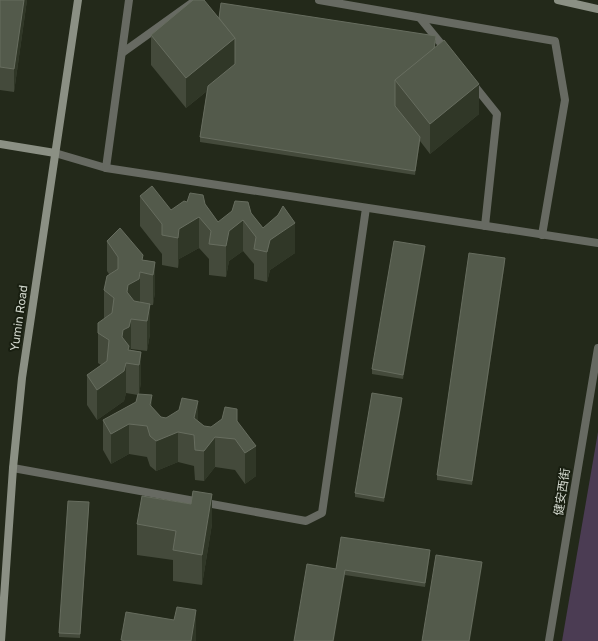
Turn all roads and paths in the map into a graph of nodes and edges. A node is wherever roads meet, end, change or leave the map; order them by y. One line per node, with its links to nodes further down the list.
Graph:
1 (78, 0): 13 (street, Yumin Road)
2 (129, 0): 9 (street)
3 (196, 0): 9 (street)
4 (319, 0): 6 (street)
5 (558, 0): 7 (street)
6 (357, 3): 8 (street)
7 (598, 9)
8 (420, 18): 10 (street); 17 (street)
9 (122, 53): 14 (street)
10 (454, 60)
11 (468, 78): 16 (street)
12 (0, 144): 13 (street)
13 (55, 153): 14 (street); 20 (street, Yumin Road)
14 (106, 168): 15 (street)
15 (366, 208): 16 (street); 20 (street)
16 (485, 226): 17 (street)
17 (542, 235): 18 (street)
18 (598, 243)
19 (598, 348): 22 (street, 健安西街)
20 (13, 468): 21 (street, Yumin Road)
21 (1, 641)
22 (549, 641)

